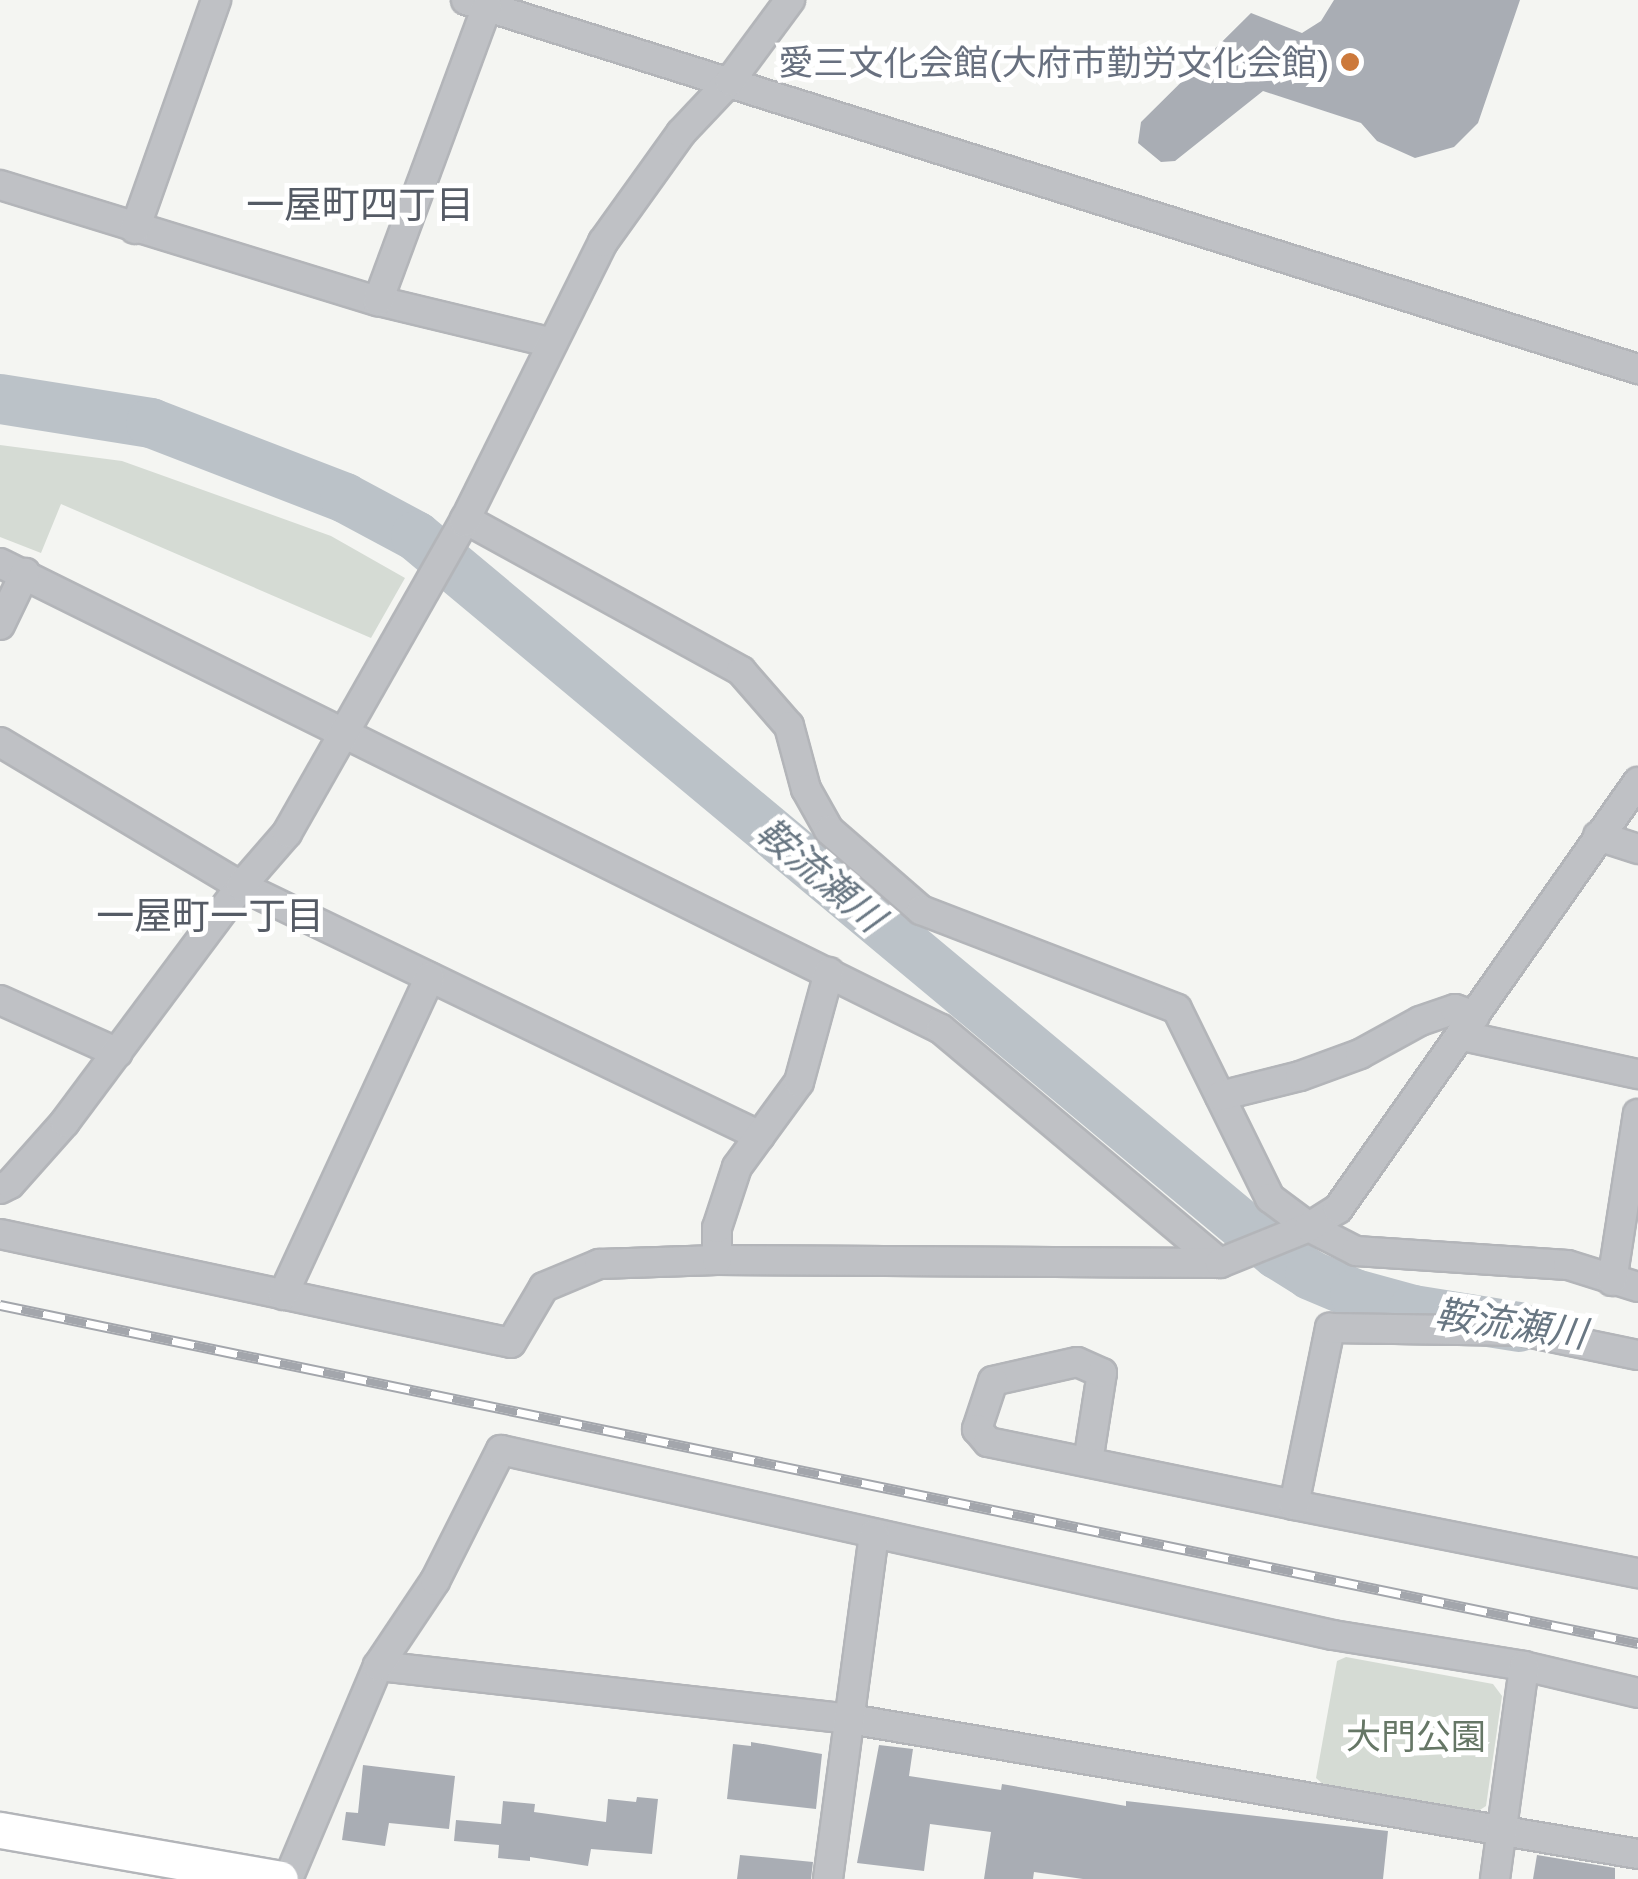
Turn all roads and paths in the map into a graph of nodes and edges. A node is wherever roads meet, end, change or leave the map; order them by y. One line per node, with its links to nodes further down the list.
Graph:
1 (216, 0): 6 (street)
2 (790, 0): 4 (street)
3 (476, 3): 4 (street); 7 (street)
4 (730, 81): 8 (street); 9 (street)
5 (0, 184): 6 (street)
6 (136, 229): 7 (street)
7 (378, 301): 8 (street)
8 (550, 342): 10 (street)
9 (1638, 370)
10 (464, 520): 13 (street); 25 (street)
11 (12, 568): 12 (street); 13 (street)
12 (0, 626)
13 (346, 734): 18 (street); 19 (street)
14 (0, 742): 18 (street)
15 (1638, 782): 16 (street)
16 (1598, 836): 17 (street); 22 (street)
17 (1638, 850)
18 (241, 886): 20 (street); 23 (street)
19 (828, 972): 27 (street); 32 (street)
20 (430, 977): 27 (street); 34 (street)
21 (0, 1000): 23 (street)
22 (1469, 1026): 24 (street); 25 (street); 29 (street)
23 (118, 1053): 28 (street)
24 (1638, 1074)
25 (1220, 1096): 29 (street)
26 (1638, 1114): 33 (street)
27 (760, 1136): 31 (street)
28 (0, 1189)
29 (1308, 1228): 32 (street); 33 (street)
30 (0, 1234): 34 (street)
31 (717, 1260): 32 (street); 34 (street)
32 (1226, 1262)
33 (1625, 1284)
34 (283, 1295)
35 (1638, 1355): 37 (street)
36 (1088, 1462): 36 (street); 37 (street)
37 (1294, 1505): 39 (street)
38 (874, 1534): 40 (street); 41 (street); 43 (street)
39 (1638, 1573)
40 (378, 1666): 43 (street); 48 (street)
41 (1524, 1666): 42 (street); 45 (street)
42 (1638, 1694)
43 (850, 1719): 45 (street); 49 (street)
44 (0, 1830): 47 (main road)
45 (1502, 1830): 46 (street); 50 (street)
46 (1638, 1854)
47 (240, 1876): 48 (main road)
48 (284, 1879)
49 (828, 1879)
50 (1496, 1879)

